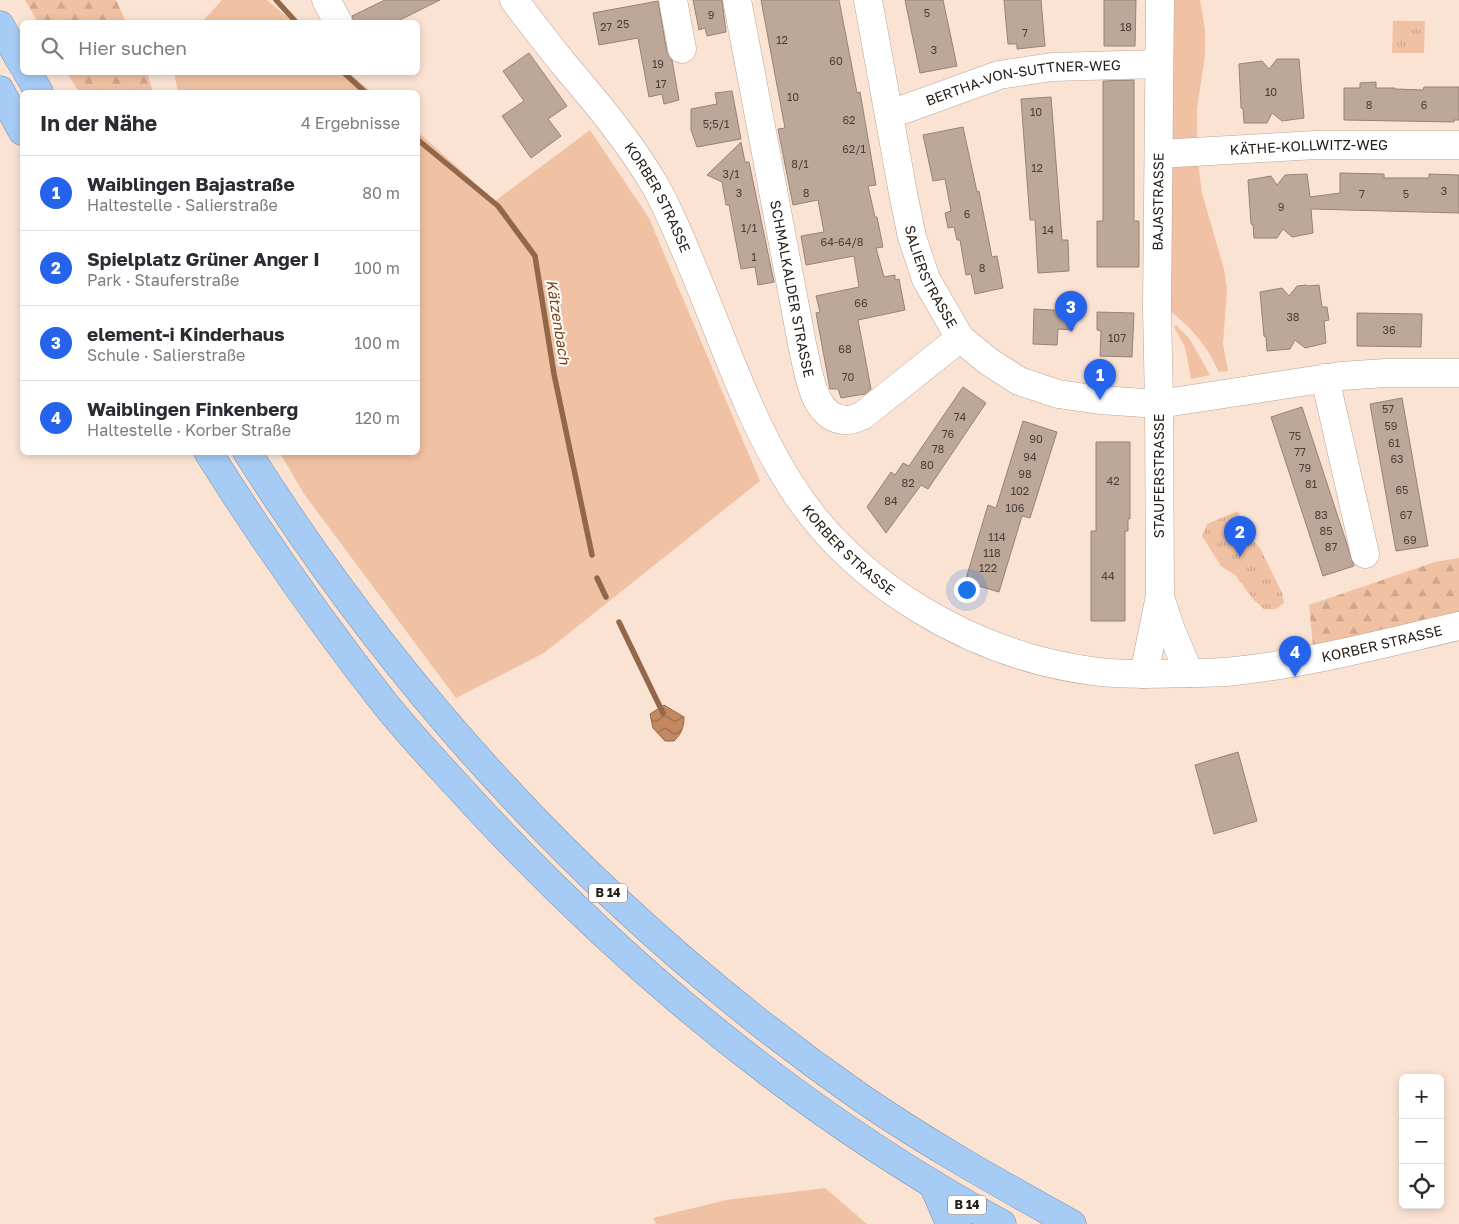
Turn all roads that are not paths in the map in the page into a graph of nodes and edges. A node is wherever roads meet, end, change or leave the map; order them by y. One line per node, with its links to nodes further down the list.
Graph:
1 (326, 0): 7 (street)
2 (514, 0): 29 (street, KORBER STRASSE)
3 (673, 0): 9 (street)
4 (737, 0): 19 (street, SCHMALKALDER STRASSE)
5 (868, 0): 15 (street, SALIERSTRASSE)
6 (1160, 0): 11 (street, BAJASTRASSE)
7 (337, 20)
8 (0, 25): 10 (highway)
9 (682, 48)
10 (20, 60)
11 (1159, 64): 15 (street, BERTHA-VON-SUTTNER-WEG); 18 (street, BAJASTRASSE)
12 (29, 75): 14 (highway)
13 (0, 90): 16 (highway)
14 (38, 90)
15 (889, 113): 19 (street, SALIERSTRASSE)
16 (20, 126)
17 (1459, 145): 18 (street, KÄTHE-KOLLWITZ-WEG)
18 (1159, 154): 22 (street, BAJASTRASSE)
19 (960, 338): 22 (street, SALIERSTRASSE)
20 (1459, 374): 21 (street, STAUFERSTRASSE)
21 (1325, 378): 22 (street, STAUFERSTRASSE); 25 (street)
22 (1159, 404): 26 (street, STAUFERSTRASSE)
23 (210, 455): 30 (highway, B 14)
24 (249, 455): 33 (highway, B 14)
25 (1365, 554)
26 (1160, 596): 28 (street, STAUFERSTRASSE); 29 (street, STAUFERSTRASSE)
27 (1459, 626): 28 (street, KORBER STRASSE)
28 (1189, 673): 29 (street, KORBER STRASSE)
29 (1144, 674)
30 (933, 1184): 31 (highway); 32 (highway, B 14)
31 (958, 1224)
32 (1002, 1224)
33 (1072, 1224)

